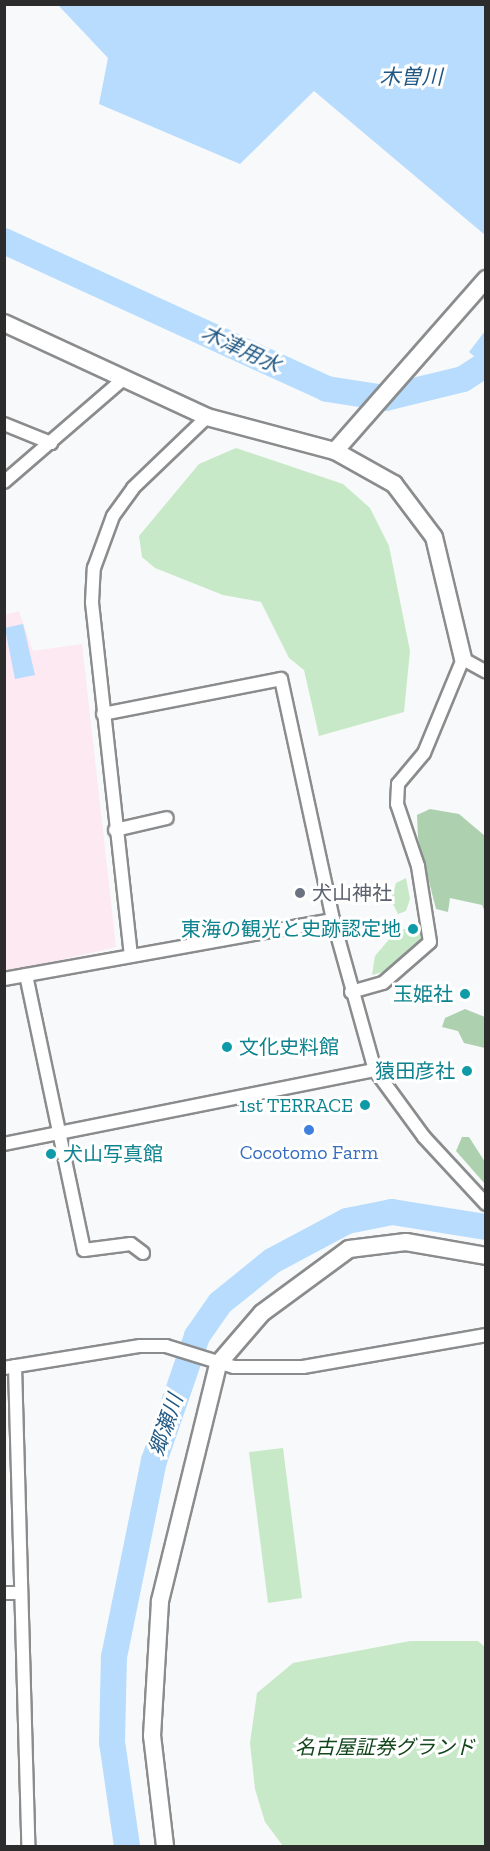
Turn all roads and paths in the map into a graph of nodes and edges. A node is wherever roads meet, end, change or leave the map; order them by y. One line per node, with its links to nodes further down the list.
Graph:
1 (486, 279): 7 (street)
2 (4, 323): 3 (street)
3 (121, 381): 4 (street); 6 (street)
4 (207, 417): 7 (street); 11 (street)
5 (4, 424): 6 (street)
6 (51, 443): 8 (street)
7 (335, 451): 9 (street)
8 (4, 482)
9 (464, 659): 10 (street); 18 (street)
10 (486, 672)
11 (103, 714): 13 (street); 14 (street)
12 (167, 819): 13 (street)
13 (115, 830): 15 (street)
14 (333, 920): 15 (street); 18 (street)
15 (131, 956): 16 (street)
16 (26, 975): 17 (street); 20 (street)
17 (4, 979)
18 (351, 992): 19 (street)
19 (375, 1071): 20 (street); 22 (street)
20 (62, 1133): 21 (street); 23 (street)
21 (4, 1143)
22 (486, 1204)
23 (143, 1253)
24 (486, 1256): 26 (street)
25 (486, 1335): 26 (street)
26 (212, 1362): 27 (street); 31 (street)
27 (10, 1367): 29 (street)
28 (4, 1593): 29 (street)
29 (19, 1593): 30 (street)
30 (28, 1846)
31 (165, 1846)

